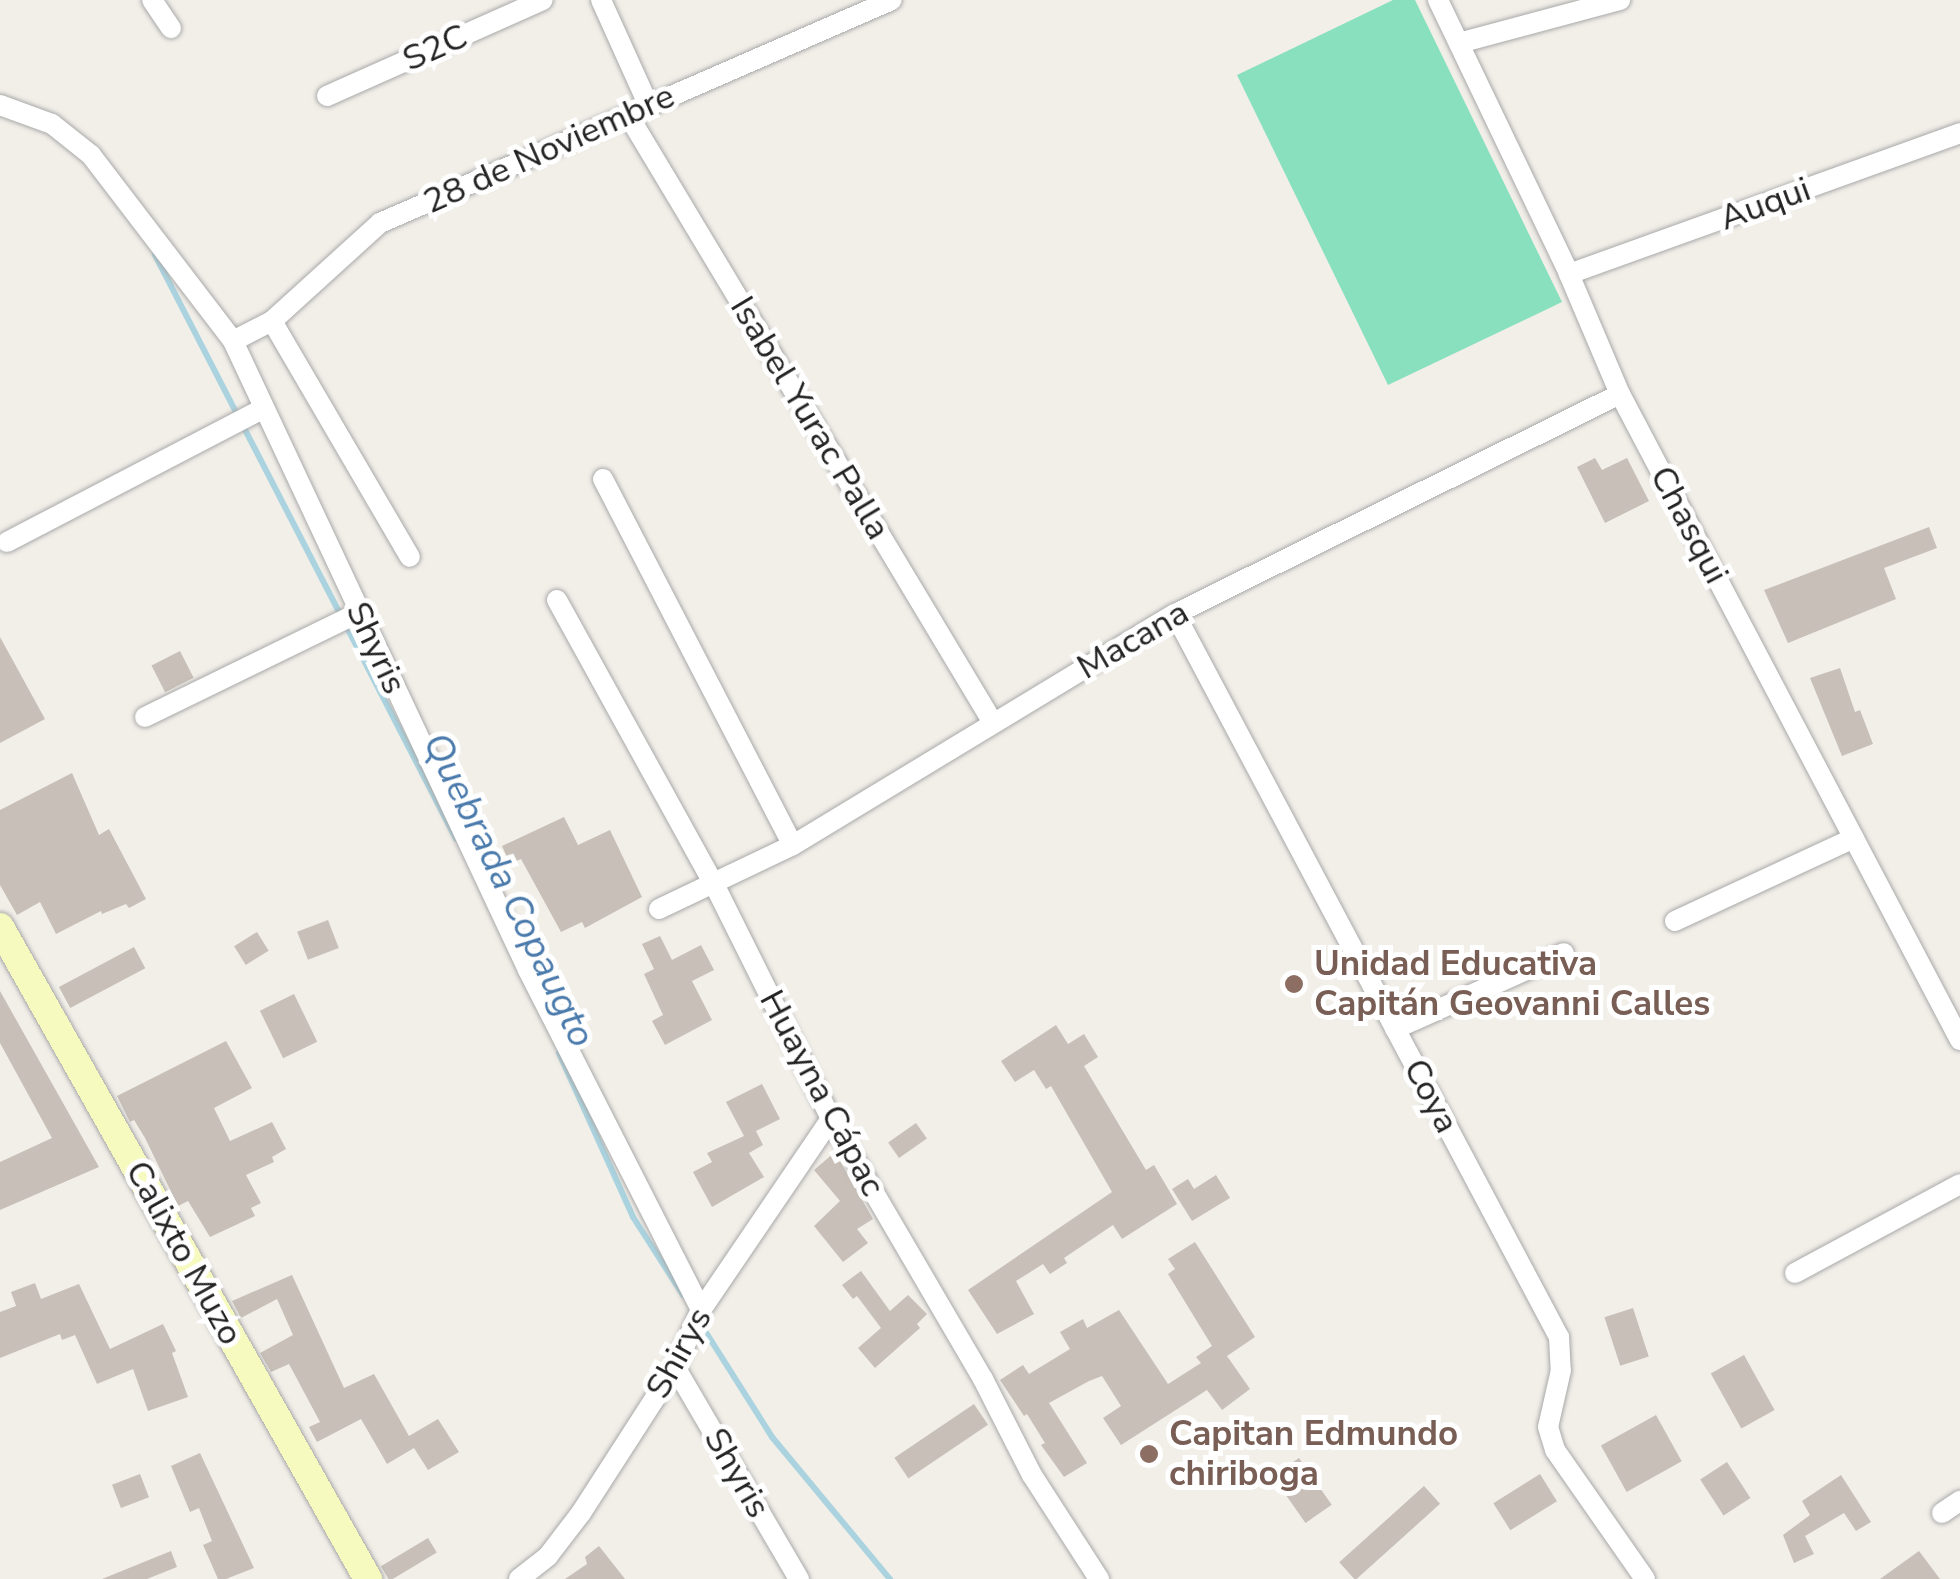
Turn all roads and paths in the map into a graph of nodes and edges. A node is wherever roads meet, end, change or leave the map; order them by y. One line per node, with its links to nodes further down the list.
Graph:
1 (152, 0): 7 (street)
2 (544, 0): 9 (street, S2C)
3 (601, 0): 10 (street)
4 (892, 0): 10 (street, 28 de Noviembre)
5 (1438, 0): 8 (street, Chasqui)
6 (1620, 0): 8 (street)
7 (171, 28)
8 (1458, 43): 14 (street, Chasqui)
9 (327, 96)
10 (648, 104): 12 (street, 28 de Noviembre)
11 (0, 105): 16 (street, Shyris)
12 (628, 115): 15 (street, 28 de Noviembre); 26 (street, Isabel Yurac Palla)
13 (1960, 134): 14 (street, Auqui)
14 (1569, 274): 17 (street, Chasqui)
15 (272, 321): 16 (street, 28 de Noviembre); 21 (street)
16 (234, 342): 18 (street, Shyris)
17 (1620, 394): 24 (street, Macana); 27 (street, Chasqui)
18 (262, 409): 20 (street); 23 (street, Shyris)
19 (603, 479): 28 (street)
20 (8, 542)
21 (410, 556)
22 (556, 600): 29 (street, Huayna Cápac)
23 (360, 612): 25 (street); 39 (street, Shyris)
24 (1174, 614): 26 (street, Macana); 34 (street, Coya)
25 (145, 717)
26 (992, 722): 28 (street, Macana)
27 (1854, 838): 31 (street); 35 (street, Chasqui)
28 (793, 844): 29 (street, Macana)
29 (714, 884): 30 (street, Macana); 36 (street, Huayna Cápac)
30 (659, 909)
31 (1675, 921)
32 (0, 927): 41 (street, Calixto Muzo)
33 (1564, 953): 34 (street)
34 (1395, 1029): 45 (street, Coya)
35 (1960, 1040)
36 (830, 1119): 39 (street, Shirys); 44 (street, Huayna Cápac)
37 (1960, 1184): 38 (street)
38 (1795, 1273)
39 (700, 1310): 40 (street, Shirys)
40 (675, 1367): 42 (street, Shirys); 43 (street, Shyris)
41 (368, 1579)
42 (520, 1579)
43 (799, 1579)
44 (1099, 1579)
45 (1645, 1579)

